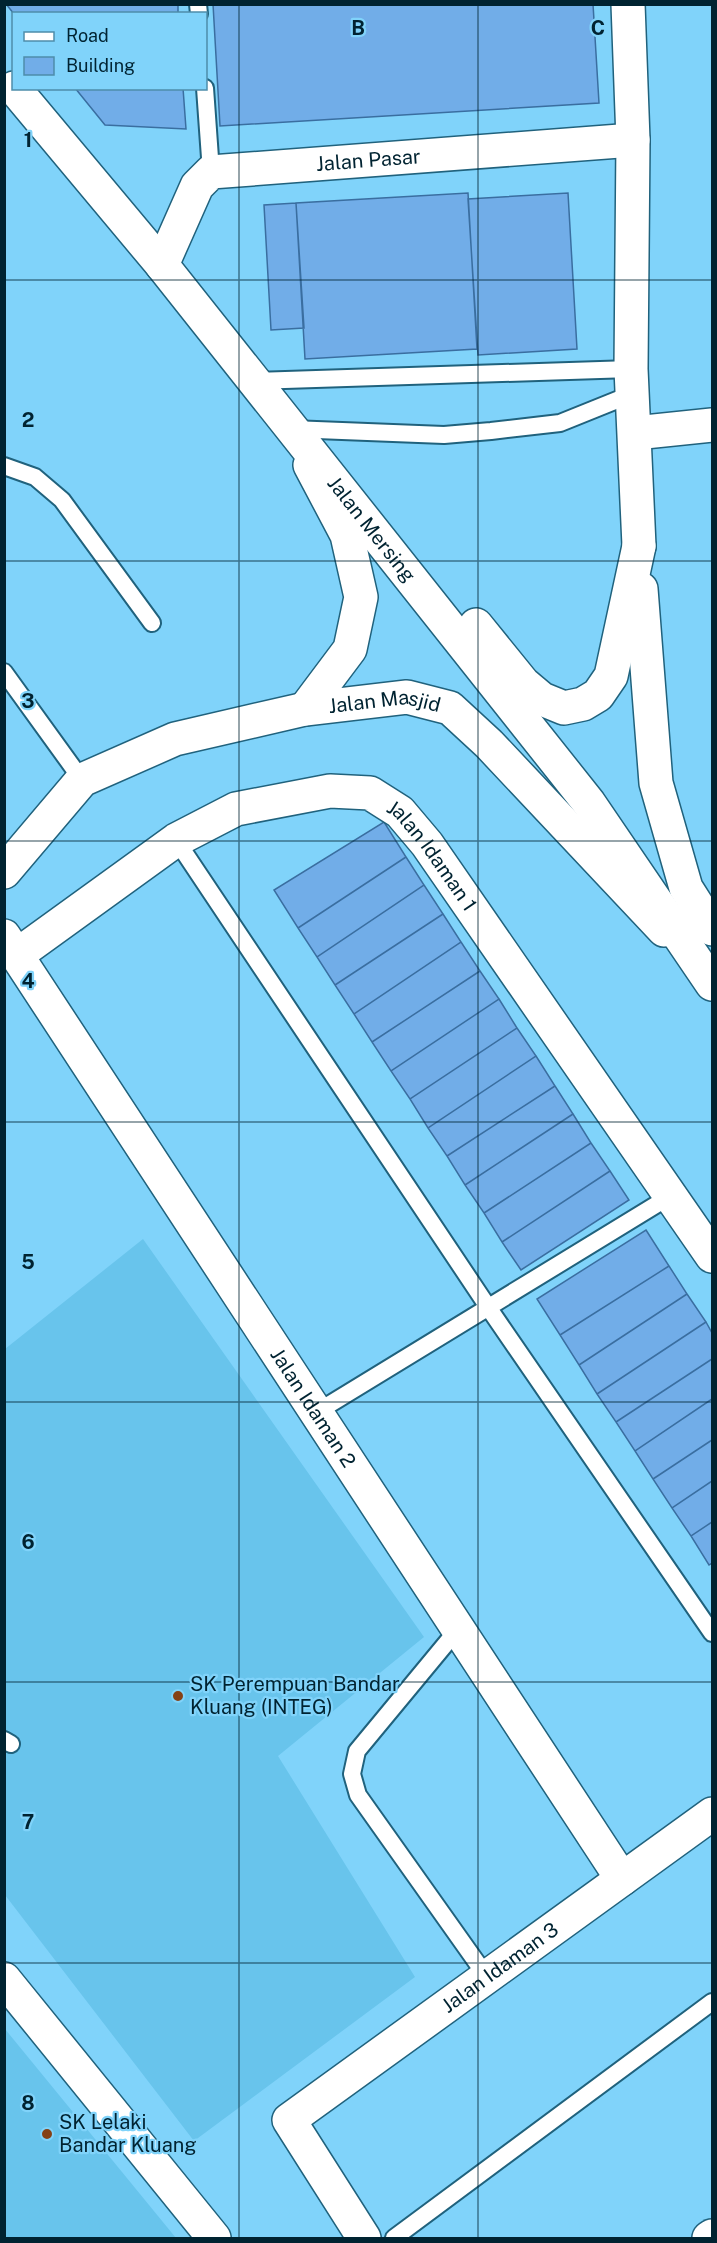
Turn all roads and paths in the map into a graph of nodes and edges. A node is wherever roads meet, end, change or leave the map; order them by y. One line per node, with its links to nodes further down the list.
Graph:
1 (628, 4): 4 (main road)
2 (16, 90): 6 (main road, Jalan Mersing)
3 (205, 90): 5 (lane)
4 (633, 140): 5 (main road, Jalan Pasar); 8 (main road)
5 (211, 172): 6 (main road)
6 (162, 265): 7 (main road, Jalan Mersing)
7 (252, 381): 8 (lane); 10 (main road, Jalan Mersing)
8 (632, 382): 10 (lane); 11 (main road)
9 (712, 425): 11 (main road)
10 (291, 429): 13 (main road, Jalan Mersing); 17 (main road)
11 (635, 433): 14 (main road)
12 (4, 466): 15 (lane)
13 (329, 476): 14 (main road); 23 (main road, Jalan Mersing)
14 (639, 546): 21 (main road)
15 (152, 623)
16 (4, 672): 18 (lane)
17 (305, 709): 18 (main road, Jalan Masjid); 23 (main road, Jalan Masjid)
18 (82, 780): 20 (main road, Jalan Masjid)
19 (176, 840): 22 (main road, Jalan Idaman 1); 24 (main road, Jalan Idaman 1); 26 (lane)
20 (4, 872)
21 (712, 929)
22 (11, 946): 27 (main road, Jalan Idaman 2)
23 (710, 979)
24 (672, 1195): 25 (main road, Jalan Idaman 1); 26 (lane)
25 (712, 1256)
26 (488, 1307): 27 (lane); 29 (lane)
27 (317, 1412): 28 (main road, Jalan Idaman 2)
28 (458, 1629): 31 (main road, Jalan Idaman 2); 32 (lane)
29 (712, 1634)
30 (712, 1814): 31 (main road, Jalan Idaman 3)
31 (622, 1879): 32 (main road, Jalan Idaman 3)
32 (487, 1977): 37 (main road, Jalan Idaman 3)
33 (4, 1979): 36 (main road)
34 (712, 2002): 38 (lane)
35 (712, 2236): 39 (main road)
36 (214, 2238)
37 (364, 2238)
38 (394, 2238)
39 (709, 2238)

